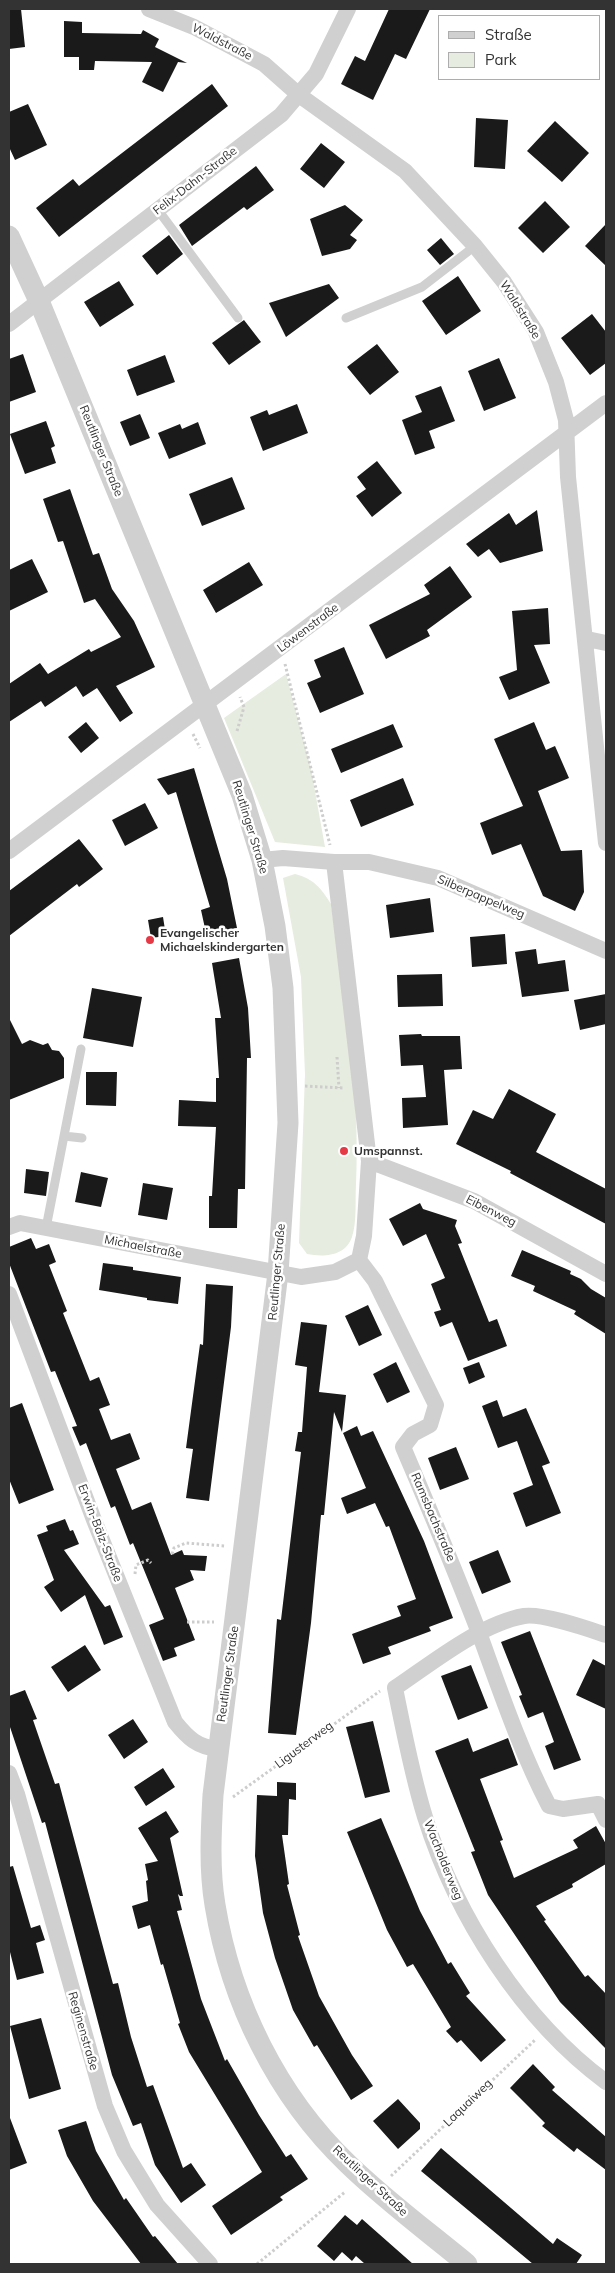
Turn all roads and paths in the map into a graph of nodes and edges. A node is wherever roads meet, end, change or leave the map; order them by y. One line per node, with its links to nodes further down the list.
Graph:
1 (149, 9): 3 (street, Waldstraße)
2 (348, 9): 3 (street, Felix-Dahn-Straße)
3 (299, 95): 4 (street, Felix-Dahn-Straße); 6 (street, Waldstraße)
4 (158, 210): 7 (street, Felix-Dahn-Straße); 8 (lane)
5 (9, 236): 7 (street, Reutlinger Straße)
6 (475, 246): 9 (lane); 12 (street, Waldstraße)
7 (39, 301): 10 (street, Felix-Dahn-Straße); 16 (street, Reutlinger Straße)
8 (238, 318)
9 (346, 318)
10 (9, 324)
11 (606, 403): 12 (street, Löwenstraße)
12 (566, 434): 13 (street, Waldstraße); 15 (street, Löwenstraße)
13 (587, 639): 14 (street); 17 (street, Waldstraße)
14 (606, 643)
15 (278, 650): 16 (street, Löwenstraße); 20 (path)
16 (205, 703): 18 (street, Löwenstraße); 19 (street, Reutlinger Straße)
17 (606, 843)
18 (9, 851)
19 (262, 860): 20 (street, Silberpappelweg); 24 (street, Reutlinger Straße)
20 (334, 862): 21 (street, Silberpappelweg); 26 (street)
21 (606, 951)
22 (81, 1049): 27 (lane)
23 (337, 1057): 25 (path)
24 (288, 1085): 25 (path); 33 (street, Reutlinger Straße)
25 (339, 1088): 26 (path)
26 (361, 1092): 29 (street)
27 (64, 1136): 28 (lane); 31 (lane)
28 (82, 1138)
29 (369, 1161): 32 (street); 34 (street, Eibenweg)
30 (9, 1227): 31 (street, Michaelstraße)
31 (46, 1228): 33 (street, Michaelstraße)
32 (359, 1260): 33 (street); 42 (street, Ramsbachstraße)
33 (278, 1273): 41 (street, Reutlinger Straße)
34 (606, 1274)
35 (9, 1294): 45 (street, Erwin-Bälz-Straße)
36 (206, 1545): 37 (path)
37 (172, 1554)
38 (151, 1563): 39 (path)
39 (136, 1565)
40 (187, 1622): 41 (path)
41 (236, 1624): 45 (street, Reutlinger Straße)
42 (478, 1632): 43 (street); 44 (street); 48 (street, Ramsbachstraße)
43 (606, 1635)
44 (395, 1688): 47 (path, Ligusterweg); 49 (street, Wacholderweg)
45 (218, 1750): 47 (street, Reutlinger Straße)
46 (9, 1772): 53 (street, Reginenstraße)
47 (213, 1796): 55 (street, Reutlinger Straße)
48 (606, 1820)
49 (546, 2029): 50 (street, Wacholderweg); 51 (path, Laquaiweg)
50 (606, 2082)
51 (390, 2178)
52 (345, 2192): 54 (path)
53 (210, 2264)
54 (257, 2264)
55 (467, 2264)

